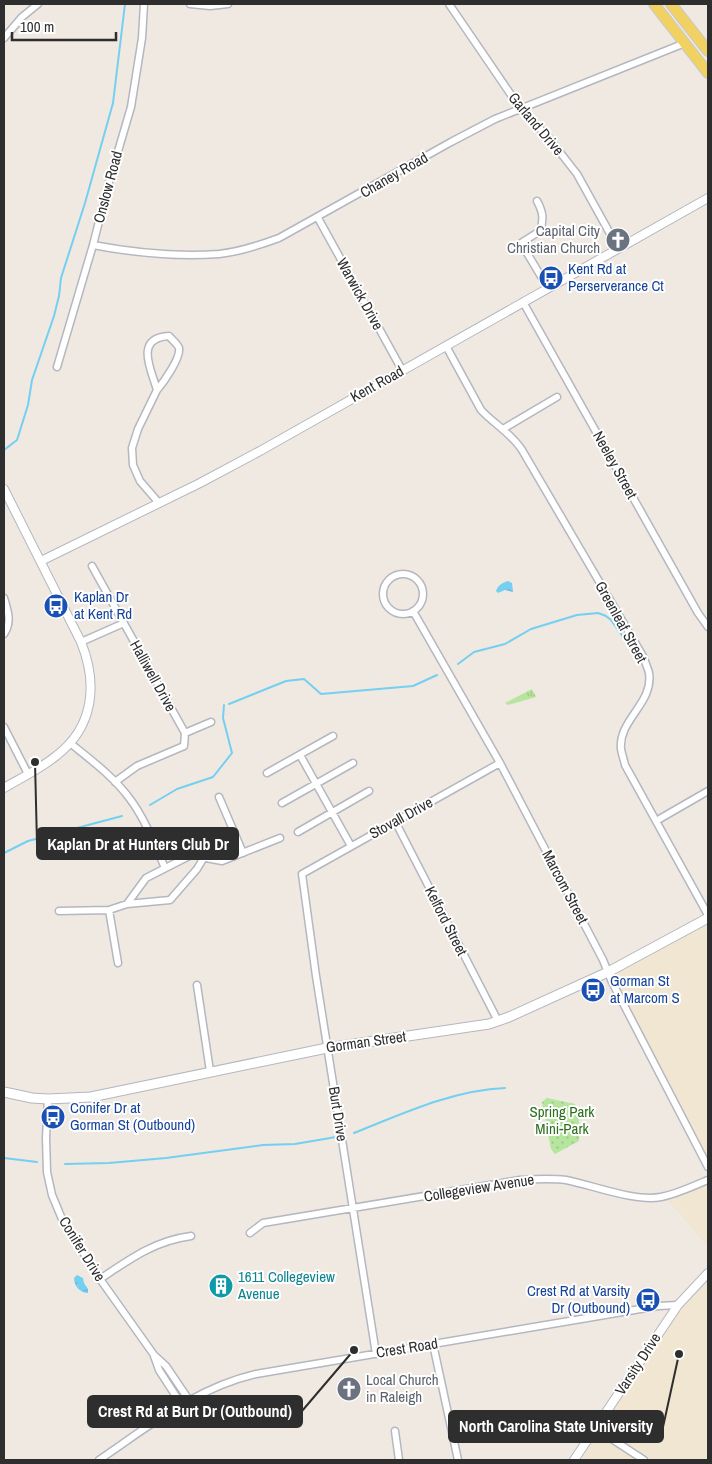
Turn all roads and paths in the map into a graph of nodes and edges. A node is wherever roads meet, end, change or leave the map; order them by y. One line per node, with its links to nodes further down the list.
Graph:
1 (38, 4): 8 (street)
2 (144, 4): 17 (street, Onslow Road)
3 (190, 4): 4 (street)
4 (228, 4)
5 (449, 4): 13 (street, Garland Drive)
6 (654, 4): 10 (main road)
7 (671, 4): 9 (main road)
8 (4, 38)
9 (705, 40): 11 (main road)
10 (685, 44): 12 (main road); 13 (street, Chaney Road)
11 (708, 51)
12 (708, 73)
13 (520, 108): 16 (street, Chaney Road); 18 (street, Garland Drive)
14 (708, 198): 18 (street, Kent Road)
15 (537, 201): 19 (street)
16 (318, 218): 17 (street, Chaney Road); 23 (street, Warwick Drive)
17 (93, 245): 22 (street, Onslow Road)
18 (618, 248): 19 (street, Kent Road)
19 (548, 288): 20 (street, Kent Road)
20 (523, 302): 21 (street, Kent Road); 34 (street, Neeley Street)
21 (446, 346): 23 (street, Kent Road); 26 (street, Greenleaf Street)
22 (57, 367)
23 (402, 370): 28 (street, Kent Road)
24 (157, 390): 24 (street); 28 (street)
25 (557, 397): 26 (street)
26 (503, 429): 56 (street, Greenleaf Street)
27 (4, 489): 29 (street)
28 (159, 503): 29 (street, Kent Road)
29 (41, 561): 36 (street)
30 (92, 566): 33 (street, Halliwell Drive)
31 (4, 598): 35 (street)
32 (413, 611): 32 (street); 44 (street, Marcom Street)
33 (124, 623): 36 (street); 39 (street, Halliwell Drive)
34 (708, 627)
35 (4, 634)
36 (81, 642): 41 (street)
37 (211, 722): 39 (street)
38 (4, 728): 46 (street)
39 (186, 733): 47 (street)
40 (333, 736): 42 (street)
41 (70, 743): 46 (street); 47 (street)
42 (300, 755): 45 (street); 48 (street)
43 (353, 763): 48 (street)
44 (500, 763): 55 (street, Stovall Drive); 71 (street, Marcom Street)
45 (267, 773)
46 (28, 774): 49 (street)
47 (115, 782): 64 (street)
48 (316, 784): 53 (street); 54 (street)
49 (4, 788)
50 (369, 791): 54 (street)
51 (708, 791): 56 (street)
52 (219, 797): 58 (street)
53 (282, 803)
54 (332, 812): 57 (street); 60 (street)
55 (395, 821): 60 (street, Stovall Drive); 73 (street, Kelford Street)
56 (656, 821): 69 (street, Greenleaf Street)
57 (298, 832)
58 (235, 835): 61 (street); 62 (street)
59 (280, 838): 62 (street)
60 (351, 846): 65 (street, Stovall Drive)
61 (195, 853): 63 (street); 64 (street)
62 (243, 853): 63 (street)
63 (203, 859): 66 (street)
64 (165, 868): 66 (street)
65 (302, 874): 74 (street, Burt Drive)
66 (127, 904): 67 (street)
67 (109, 910): 68 (street); 70 (street)
68 (59, 911)
69 (708, 917): 71 (main road, Gorman Street)
70 (118, 962)
71 (608, 972): 73 (main road, Gorman Street); 78 (street, Marcom Street)
72 (197, 985): 75 (street)
73 (498, 1021): 74 (main road, Gorman Street)
74 (327, 1048): 75 (main road, Gorman Street); 80 (street, Burt Drive)
75 (210, 1071): 77 (main road, Gorman Street)
76 (4, 1092): 77 (main road, Gorman Street)
77 (48, 1099): 84 (street, Conifer Drive)
78 (708, 1167)
79 (708, 1180): 80 (street, Collegeview Avenue)
80 (353, 1209): 81 (street, Collegeview Avenue); 87 (street, Burt Drive)
81 (250, 1233)
82 (191, 1236): 84 (street)
83 (708, 1272): 85 (street, Varsity Drive)
84 (100, 1279): 88 (street, Conifer Drive)
85 (678, 1305): 86 (street, Crest Road); 91 (street, Varsity Drive)
86 (433, 1344): 87 (street, Crest Road); 95 (street)
87 (376, 1354): 89 (street, Crest Road)
88 (154, 1355): 89 (street, Conifer Drive); 90 (street, Conifer Drive)
89 (189, 1400): 90 (street, Crest Road)
90 (181, 1404): 93 (street, Crest Road)
91 (595, 1428): 96 (street, Varsity Drive); 97 (street)
92 (395, 1431): 94 (street)
93 (99, 1460)
94 (399, 1460)
95 (458, 1460)
96 (574, 1460)
97 (644, 1460)

